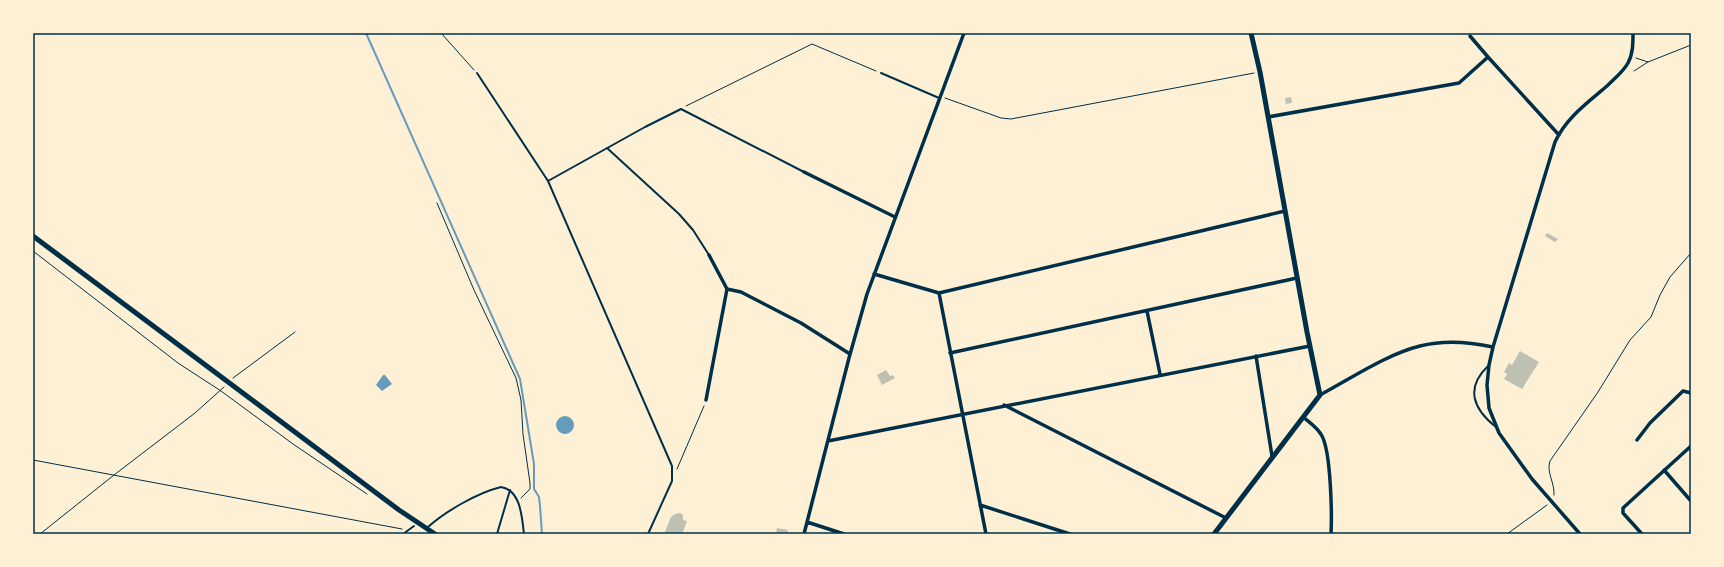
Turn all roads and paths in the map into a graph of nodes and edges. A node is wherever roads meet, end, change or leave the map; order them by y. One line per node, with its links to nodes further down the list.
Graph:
1 (441, 33): 12 (path)
2 (964, 33): 14 (street)
3 (1251, 33): 11 (main road)
4 (1633, 33): 7 (street)
5 (1470, 36): 8 (street)
6 (1691, 45): 9 (path)
7 (1631, 56): 9 (path); 17 (street)
8 (1488, 57): 16 (street); 17 (street)
9 (1648, 62): 10 (path)
10 (1634, 71)
11 (1260, 72): 14 (path); 16 (main road)
12 (477, 73): 20 (lane)
13 (880, 73): 14 (lane); 15 (path)
14 (940, 97): 23 (street)
15 (682, 109): 18 (lane); 19 (lane)
16 (1268, 117): 22 (main road)
17 (1559, 134): 35 (street)
18 (606, 148): 20 (lane); 27 (lane)
19 (804, 172): 23 (street)
20 (548, 181): 57 (lane)
21 (437, 203): 60 (path)
22 (1285, 211): 29 (main road); 31 (street)
23 (895, 217): 28 (street)
24 (33, 236): 41 (main road)
25 (33, 251): 42 (path)
26 (1691, 253): 62 (path)
27 (709, 255): 30 (street)
28 (874, 274): 31 (street); 37 (street)
29 (1297, 278): 32 (street); 34 (main road)
30 (727, 289): 37 (street); 45 (street)
31 (938, 293): 36 (street)
32 (1147, 311): 36 (street); 40 (street)
33 (295, 332): 41 (path)
34 (1310, 346): 38 (street); 44 (main road)
35 (1493, 347): 39 (street); 44 (street)
36 (950, 353): 47 (street)
37 (850, 354): 51 (street)
38 (1256, 356): 40 (street); 53 (street)
39 (1489, 365): 49 (street); 49 (lane)
40 (1160, 374): 46 (street)
41 (228, 382): 42 (path); 67 (main road)
42 (221, 391): 56 (path); 59 (path)
43 (1691, 393): 50 (street)
44 (1320, 395): 48 (main road)
45 (706, 400): 57 (path)
46 (1004, 406): 47 (street); 64 (street)
47 (962, 414): 51 (street); 63 (street)
48 (1302, 417): 53 (main road); 80 (street)
49 (1496, 428): 62 (street)
50 (1637, 440)
51 (828, 441): 65 (street)
52 (1691, 446): 55 (street)
53 (1272, 456): 64 (main road)
54 (33, 460): 56 (path)
55 (1664, 470): 61 (street); 83 (street)
56 (114, 475): 68 (path); 69 (path)
57 (673, 480): 74 (lane)
58 (510, 490): 60 (lane); 67 (lane); 72 (lane)
59 (369, 496)
60 (517, 500): 73 (lane)
61 (1691, 501)
62 (1551, 502): 81 (path); 82 (street)
63 (980, 505): 77 (street); 78 (street)
64 (1226, 518): 79 (main road)
65 (807, 522): 75 (street); 76 (street)
66 (414, 526): 68 (lane)
67 (426, 528): 71 (main road)
68 (409, 530): 70 (lane)
69 (40, 534)
70 (404, 534)
71 (435, 534)
72 (497, 534)
73 (524, 534)
74 (648, 534)
75 (804, 534)
76 (844, 534)
77 (986, 534)
78 (1070, 534)
79 (1214, 534)
80 (1331, 534)
81 (1507, 534)
82 (1580, 534)
83 (1642, 534)

